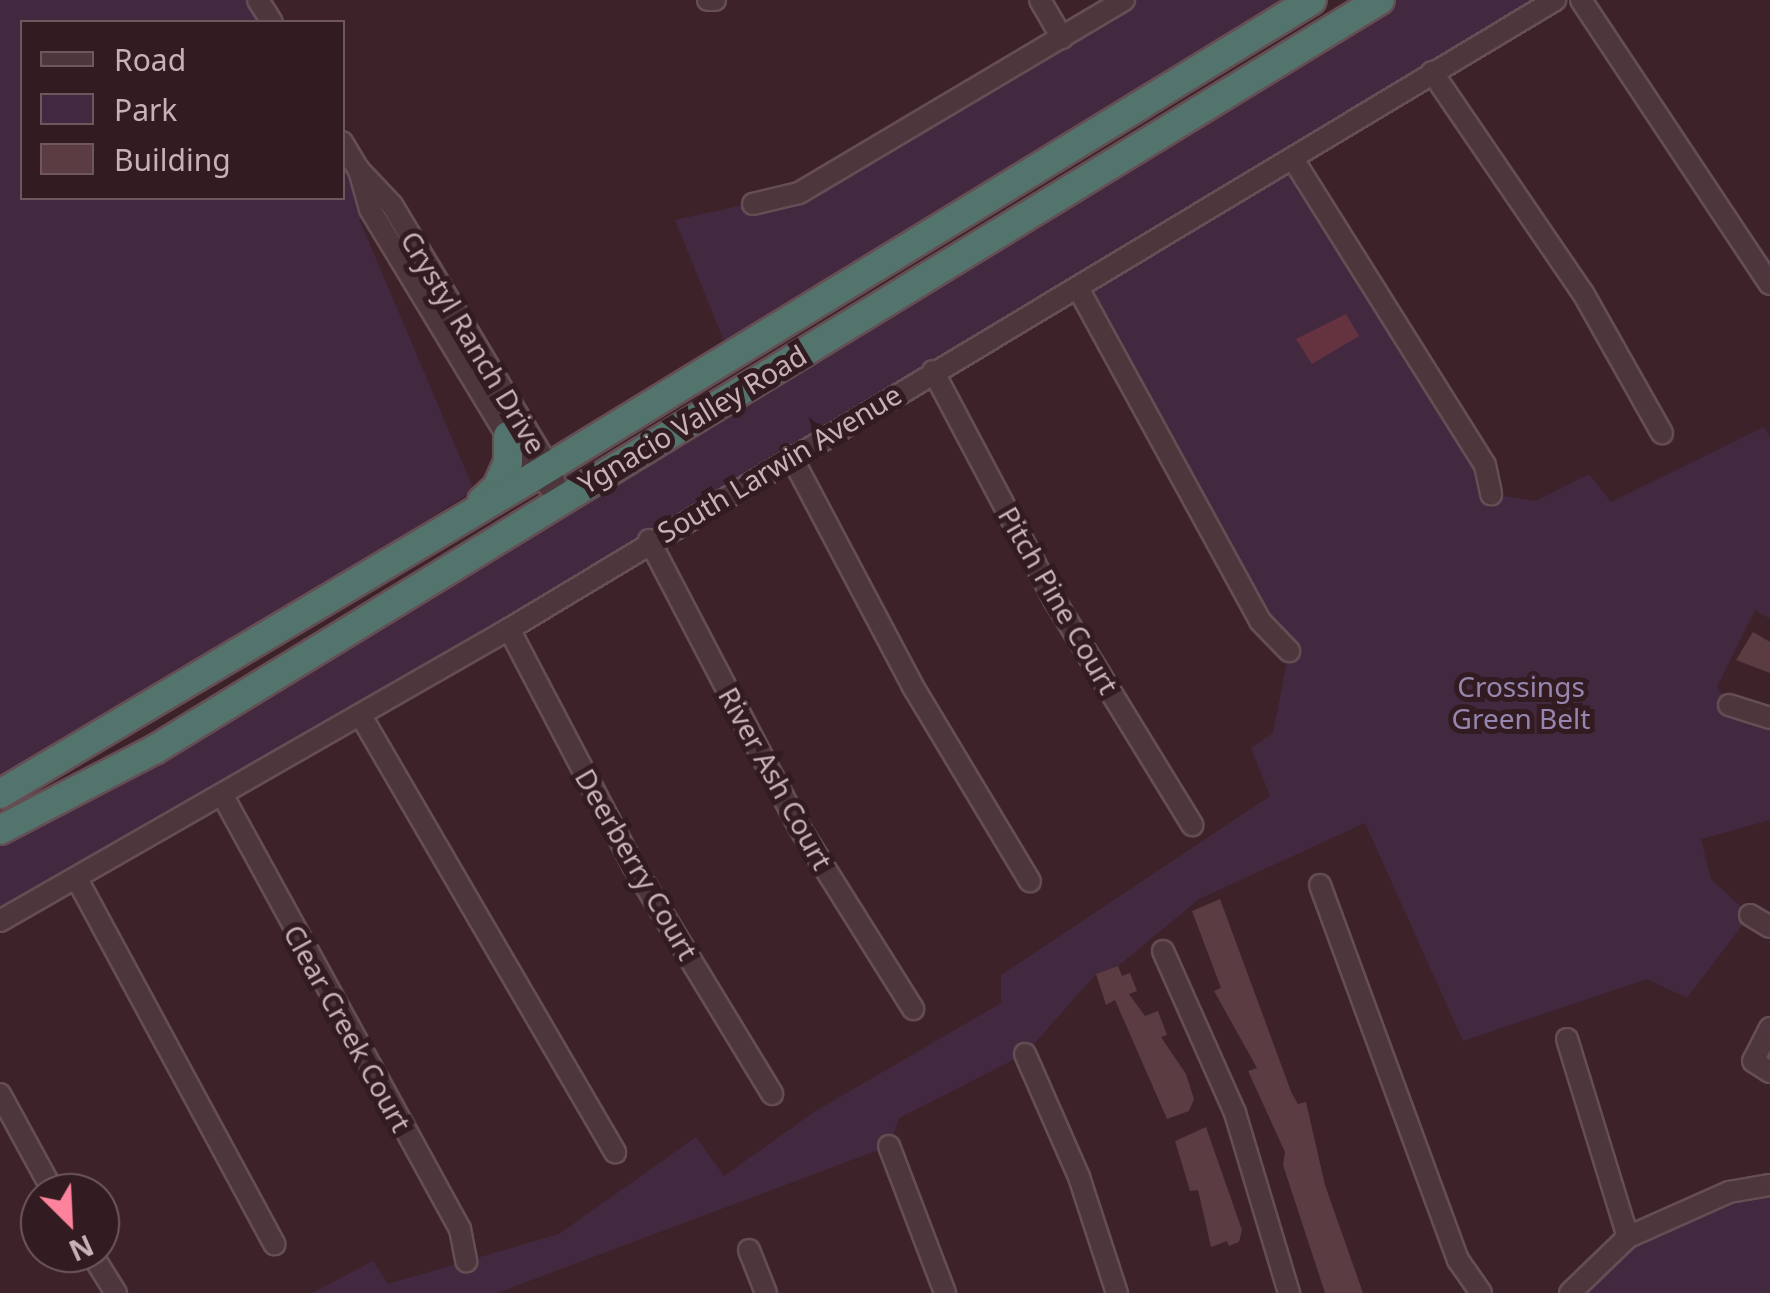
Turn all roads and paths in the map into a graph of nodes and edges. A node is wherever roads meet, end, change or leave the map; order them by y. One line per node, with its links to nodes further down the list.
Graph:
1 (1040, 0): 7 (street)
2 (1124, 0): 7 (street)
3 (1312, 0): 19 (highway, Ygnacio Valley Road)
4 (1380, 0): 21 (highway, Ygnacio Valley Road)
5 (1555, 0): 8 (street, South Larwin Avenue)
6 (1581, 0): 13 (street)
7 (1062, 38): 12 (street)
8 (1432, 72): 10 (street, South Larwin Avenue); 16 (street)
9 (345, 147): 11 (street, Crystyl Ranch Drive)
10 (1292, 159): 14 (street, South Larwin Avenue); 20 (street)
11 (358, 170): 17 (street, Crystyl Ranch Drive); 19 (street, Crystyl Ranch Drive)
12 (752, 204)
13 (1770, 284)
14 (1079, 290): 15 (street, South Larwin Avenue); 25 (street)
15 (933, 371): 18 (street, South Larwin Avenue); 31 (street, Pitch Pine Court)
16 (1662, 433)
17 (508, 436): 19 (street, Crystyl Ranch Drive); 22 (highway)
18 (791, 456): 23 (street, South Larwin Avenue); 34 (street)
19 (541, 472): 21 (street, Crystyl Ranch Drive); 22 (highway, Ygnacio Valley Road)
20 (1491, 494)
21 (561, 498): 32 (highway, Ygnacio Valley Road)
22 (463, 518): 29 (highway, Ygnacio Valley Road)
23 (649, 540): 24 (street, South Larwin Avenue); 40 (street, River Ash Court)
24 (509, 629): 27 (street, South Larwin Avenue); 46 (street, Deerberry Court)
25 (1289, 651)
26 (1729, 705): 28 (street)
27 (361, 716): 30 (street, South Larwin Avenue); 48 (street)
28 (1770, 718)
29 (0, 794)
30 (224, 798): 33 (street, South Larwin Avenue); 54 (street, Clear Creek Court)
31 (1192, 825)
32 (0, 830)
33 (78, 881): 37 (street, South Larwin Avenue); 52 (street)
34 (1030, 882)
35 (1320, 885): 59 (street)
36 (1750, 915): 38 (street)
37 (0, 921)
38 (1770, 927)
39 (1163, 951): 58 (street)
40 (913, 1009)
41 (1770, 1028): 44 (street)
42 (1568, 1040): 51 (street)
43 (1025, 1054): 57 (street)
44 (1770, 1072)
45 (0, 1094): 49 (street)
46 (772, 1094)
47 (889, 1146): 56 (street)
48 (614, 1152)
49 (43, 1173)
50 (1770, 1185): 51 (street)
51 (1628, 1237): 60 (street)
52 (274, 1244)
53 (749, 1250): 55 (street)
54 (466, 1261)
55 (766, 1293)
56 (945, 1293)
57 (1117, 1293)
58 (1288, 1293)
59 (1482, 1293)
60 (1570, 1293)

